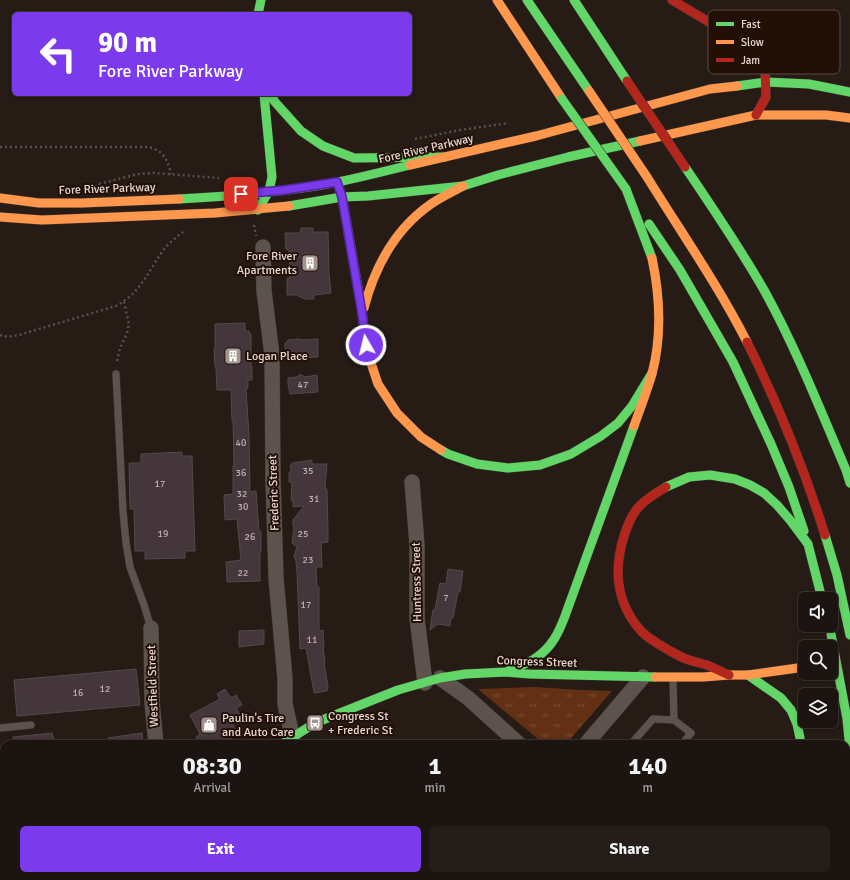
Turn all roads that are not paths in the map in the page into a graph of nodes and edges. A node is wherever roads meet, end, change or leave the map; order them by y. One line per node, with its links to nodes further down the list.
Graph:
1 (261, 0): 6 (main road)
2 (497, 0): 18 (main road, bridge)
3 (527, 0): 34 (main road, bridge)
4 (574, 0): 29 (main road, bridge)
5 (672, 0): 7 (main road)
6 (258, 12)
7 (708, 21)
8 (765, 74): 9 (main road)
9 (766, 82): 10 (main road, Fore River Parkway); 13 (main road); 15 (main road, Fore River Parkway)
10 (850, 92)
11 (264, 96): 19 (main road)
12 (271, 96): 15 (main road)
13 (756, 116): 14 (main road); 17 (main road)
14 (850, 118)
15 (445, 157): 16 (main road, Fore River Parkway)
16 (337, 182): 19 (main road, Fore River Parkway); 20 (main road)
17 (463, 186): 20 (main road); 25 (main road)
18 (626, 190): 26 (main road); 30 (main road)
19 (269, 191): 21 (main road, Fore River Parkway); 22 (main road)
20 (342, 197): 22 (main road); 25 (main road)
21 (0, 198)
22 (258, 210): 23 (main road)
23 (0, 217)
24 (263, 247): 49 (street, Frederic Street)
25 (362, 313): 26 (main road)
26 (652, 373): 38 (main road)
27 (116, 374): 32 (lane)
28 (412, 482): 44 (street, Huntress Street)
29 (850, 483)
30 (808, 544): 31 (main road); 39 (main road)
31 (820, 592)
32 (151, 628): 48 (street, Westfield Street)
33 (829, 632): 56 (main road, bridge)
34 (849, 632)
35 (844, 659): 36 (main road)
36 (838, 660)
37 (798, 668): 40 (main road, Congress Street)
38 (506, 672): 41 (main road, Congress Street); 43 (main road, Congress Street)
39 (729, 675): 40 (main road, Congress Street); 42 (main road, Congress Street)
40 (748, 675): 55 (main road)
41 (643, 677): 42 (main road, Congress Street); 52 (street)
42 (673, 677): 45 (lane)
43 (440, 678): 44 (main road, Congress Street); 51 (street)
44 (425, 683): 50 (main road, Congress Street)
45 (674, 720): 53 (lane); 54 (lane)
46 (31, 724): 47 (lane)
47 (0, 728)
48 (156, 740)
49 (289, 740)
50 (292, 740)
51 (515, 740)
52 (589, 740)
53 (635, 740)
54 (685, 740)
55 (800, 740)
56 (849, 740)

